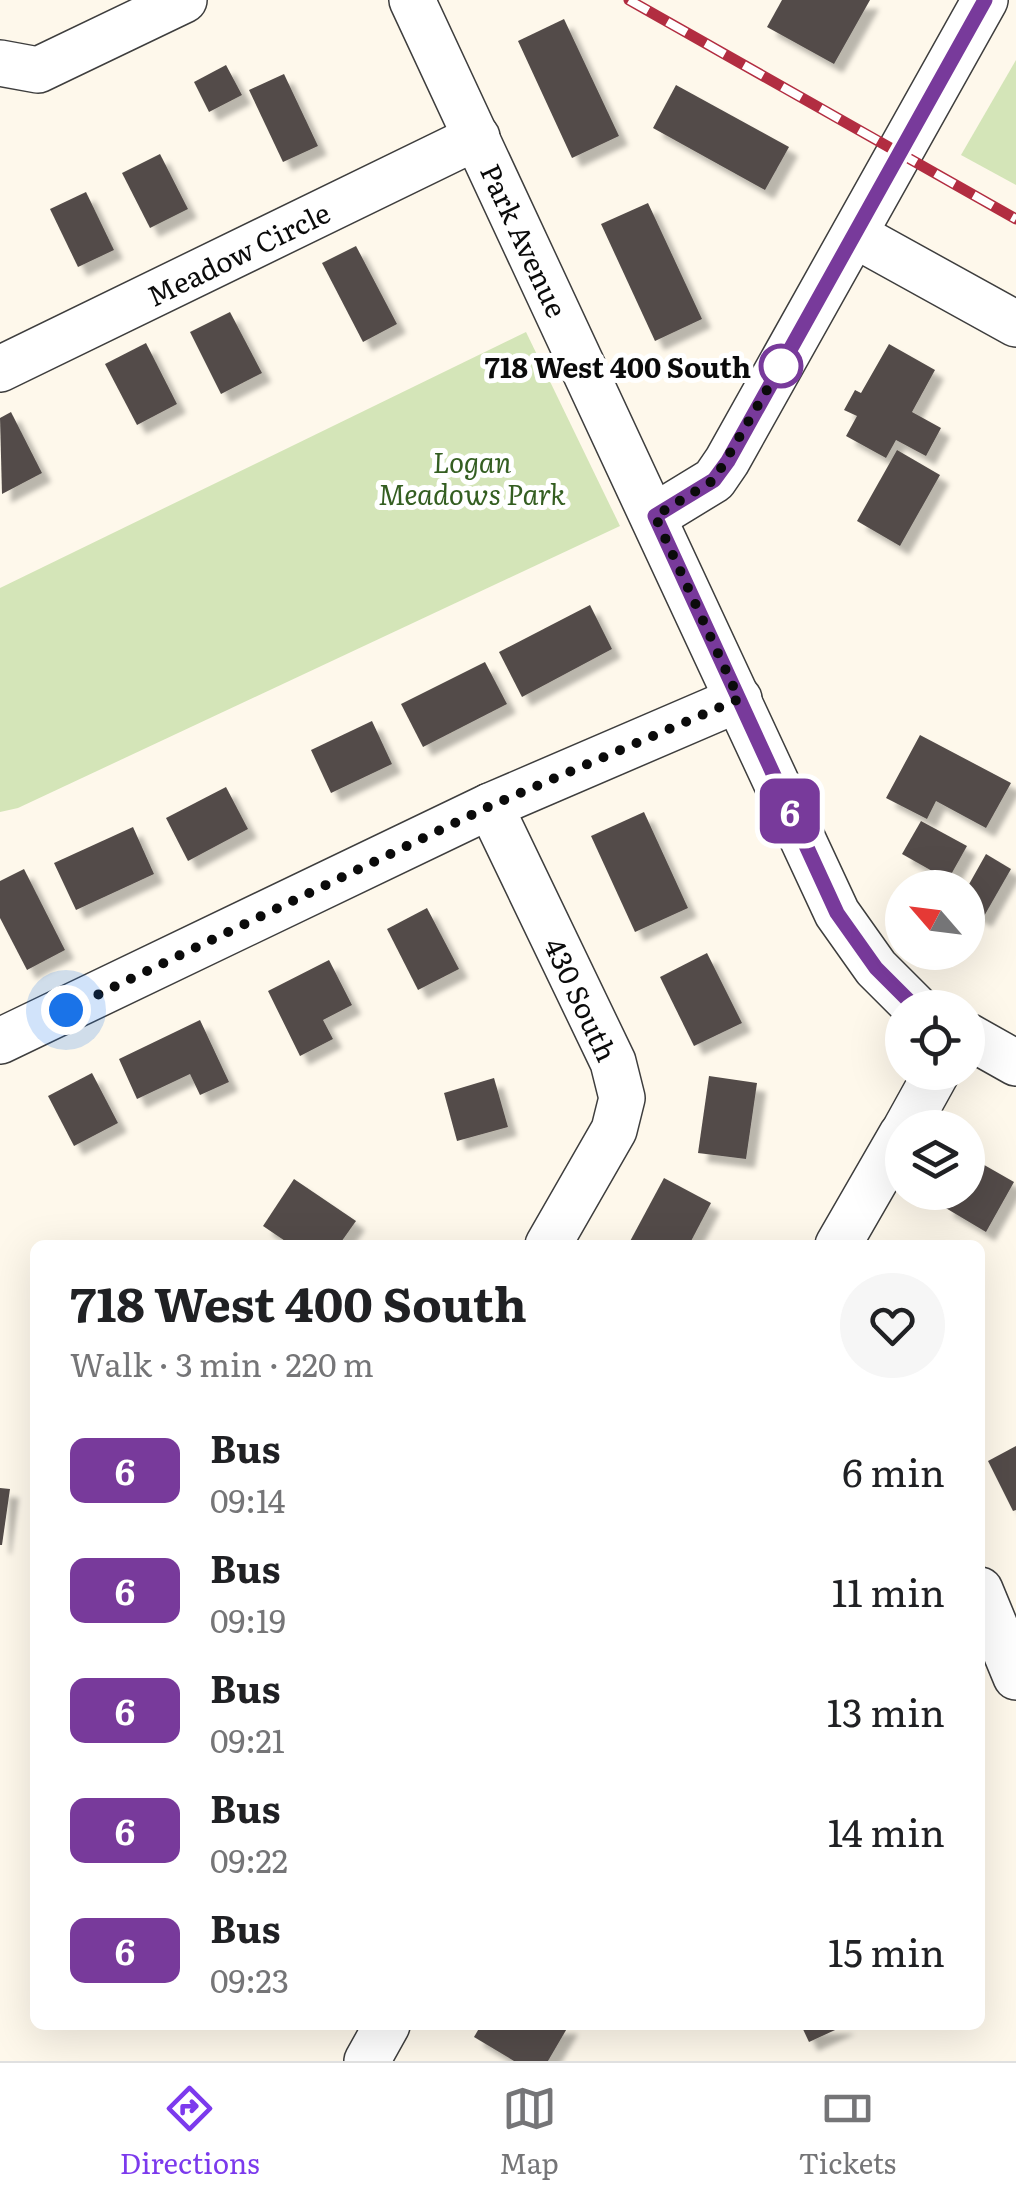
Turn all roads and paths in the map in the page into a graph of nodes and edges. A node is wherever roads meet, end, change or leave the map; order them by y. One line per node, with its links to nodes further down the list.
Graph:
1 (184, 0): 4 (street)
2 (412, 0): 5 (street, Park Avenue)
3 (985, 0): 6 (street)
4 (0, 63)
5 (477, 137): 8 (street, Meadow Circle); 9 (street, Park Avenue)
6 (855, 235): 7 (street); 9 (street)
7 (1016, 324)
8 (0, 369)
9 (655, 516): 10 (street, Park Avenue)
10 (739, 699): 11 (street); 12 (street, Park Avenue)
11 (490, 806): 13 (street); 17 (street, 430 South)
12 (898, 990)
13 (0, 1041)
14 (985, 1046): 15 (street)
15 (1016, 1063)
16 (885, 1163): 18 (street)
17 (551, 1240)
18 (841, 1240)
19 (985, 1602): 20 (street)
20 (1016, 1676)
21 (385, 2030): 22 (street)
22 (367, 2061)

